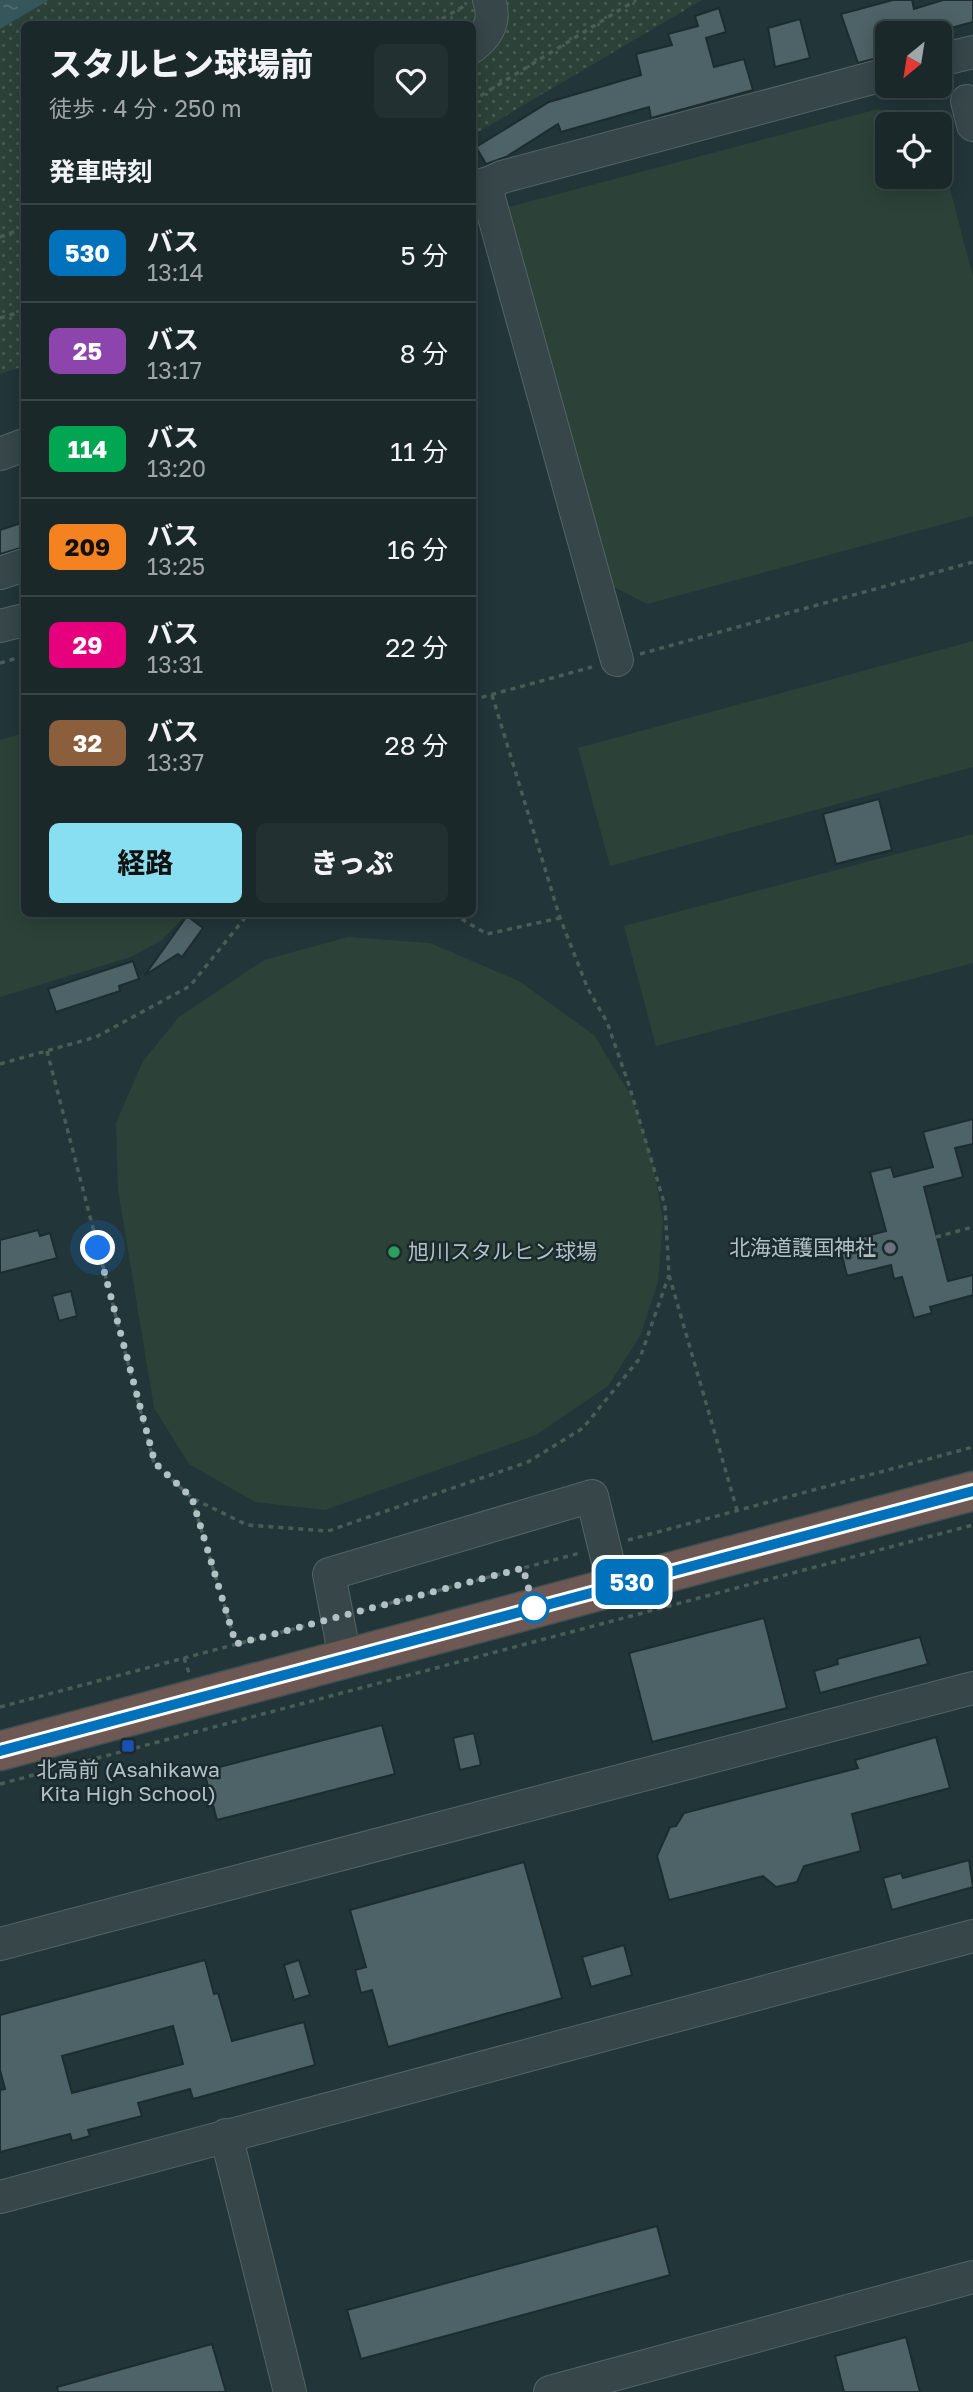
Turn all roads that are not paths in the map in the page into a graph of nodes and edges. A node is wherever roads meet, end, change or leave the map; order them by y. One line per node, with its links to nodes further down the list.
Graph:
1 (476, 2): 2 (street)
2 (476, 44)
3 (973, 52): 4 (street)
4 (952, 57)
5 (875, 77): 6 (street)
6 (479, 187): 13 (street)
7 (21, 446): 8 (street)
8 (0, 454)
9 (21, 566): 10 (street)
10 (0, 573)
11 (21, 621): 12 (street)
12 (0, 626)
13 (617, 660)
14 (973, 1491): 15 (highway)
15 (614, 1587): 16 (highway); 16 (street)
16 (345, 1658): 18 (highway)
17 (973, 1688): 20 (street)
18 (0, 1751)
19 (973, 1936): 21 (street)
20 (0, 1944)
21 (226, 2135): 22 (street); 24 (street)
22 (0, 2197)
23 (971, 2286): 25 (street)
24 (290, 2392)
25 (550, 2392)

